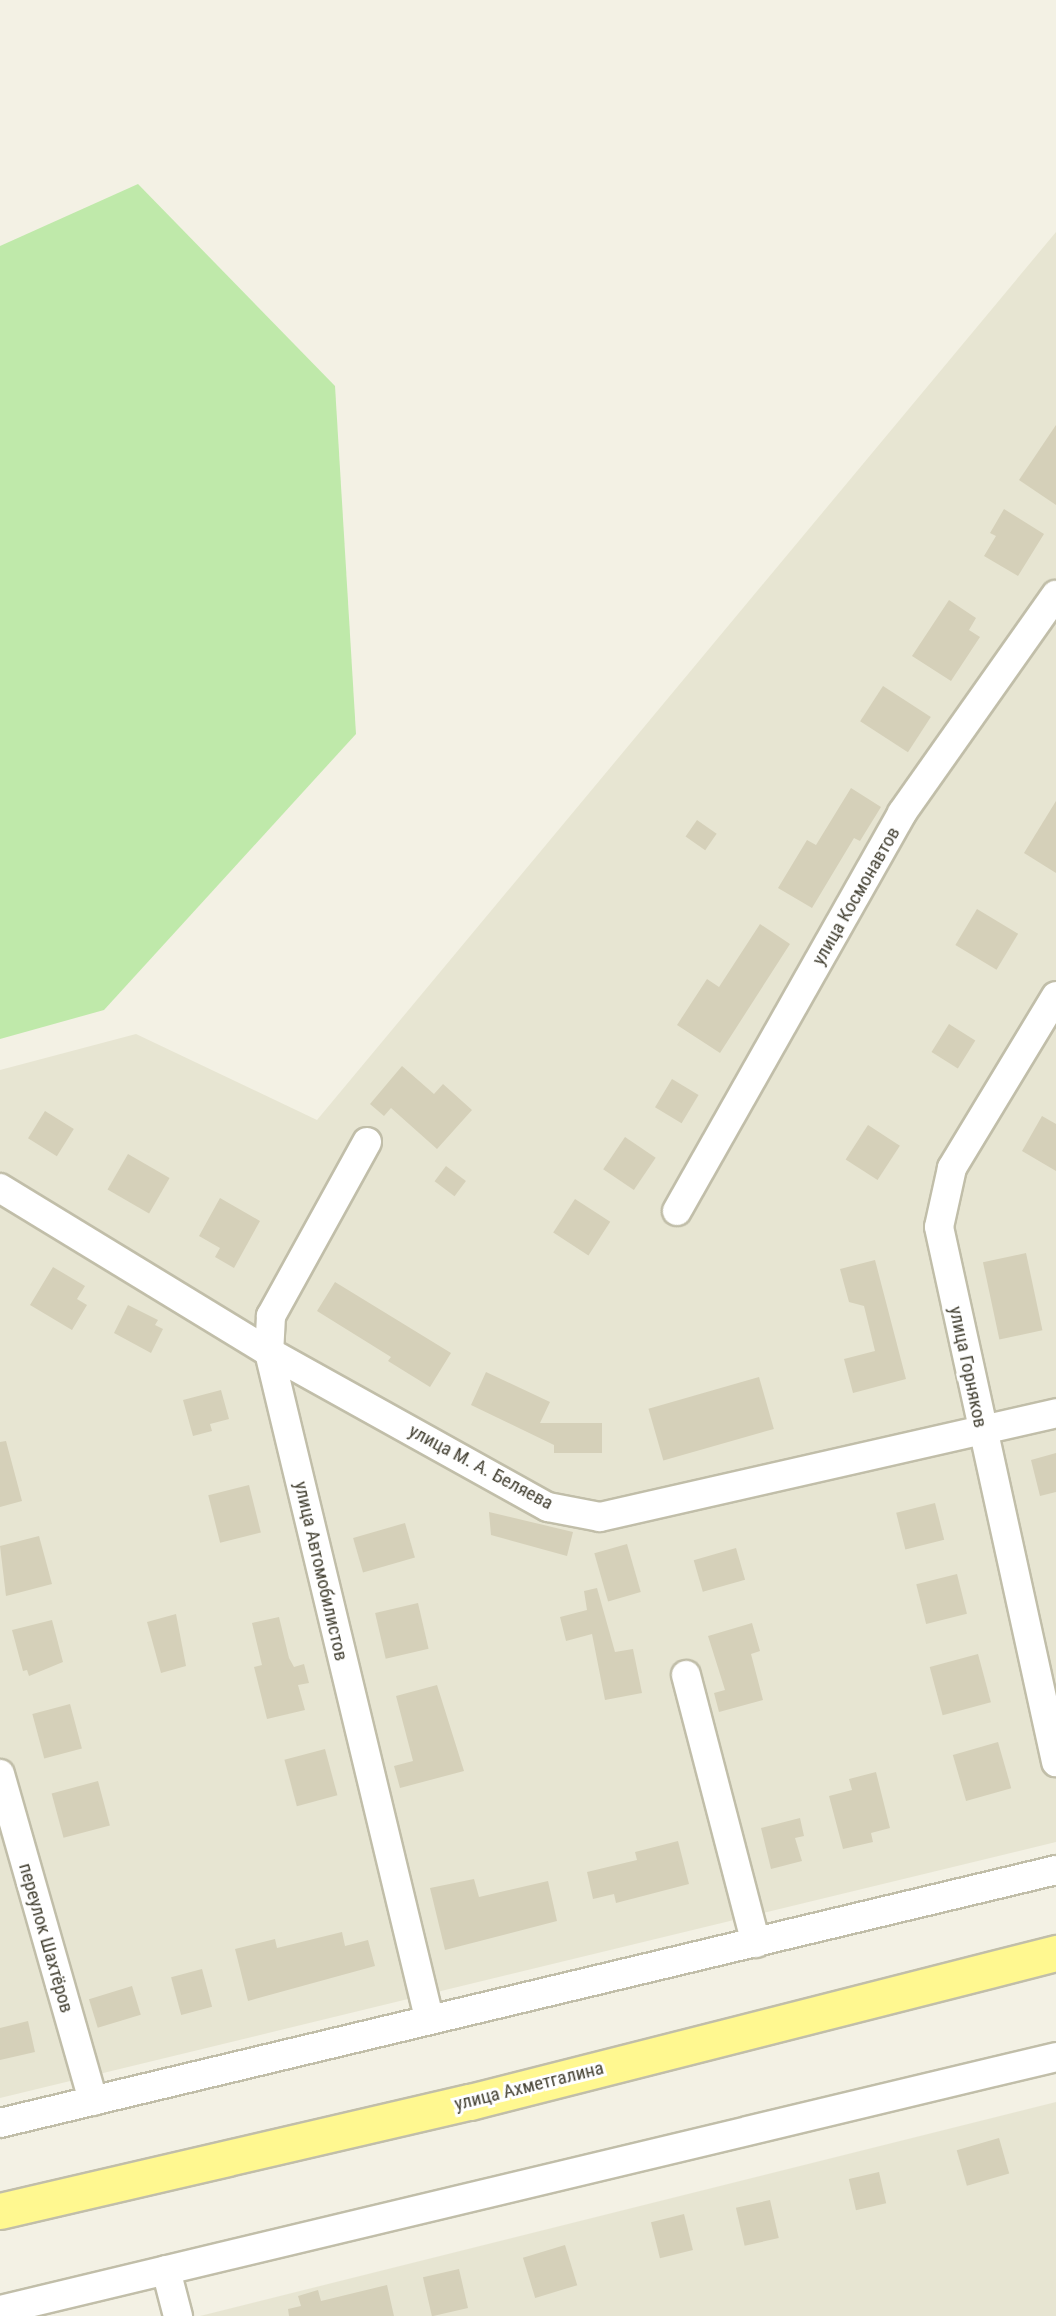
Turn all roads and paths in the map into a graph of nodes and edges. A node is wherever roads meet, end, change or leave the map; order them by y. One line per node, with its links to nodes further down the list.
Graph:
1 (1056, 595): 5 (street, улица Космонавтов)
2 (1056, 996): 8 (street, улица Горняков)
3 (367, 1142): 6 (street, улица Автомобилистов)
4 (0, 1188): 6 (street, улица М. А. Беляева)
5 (677, 1211)
6 (269, 1352): 8 (street, улица М. А. Беляева); 15 (street, улица Автомобилистов)
7 (1056, 1413): 8 (street, улица М. А. Беляева)
8 (981, 1429): 10 (street, улица Горняков)
9 (686, 1675): 13 (street)
10 (1056, 1762)
11 (0, 1774): 17 (street, переулок Шахтёров)
12 (1056, 1870): 13 (street)
13 (755, 1942): 15 (street)
14 (1056, 1953): 19 (main road, улица Ахметгалина)
15 (429, 2018): 17 (street)
16 (1056, 2057): 20 (street)
17 (93, 2101): 18 (street)
18 (0, 2123)
19 (0, 2211)
20 (166, 2270): 21 (street); 22 (street)
21 (11, 2311)
22 (178, 2316)

